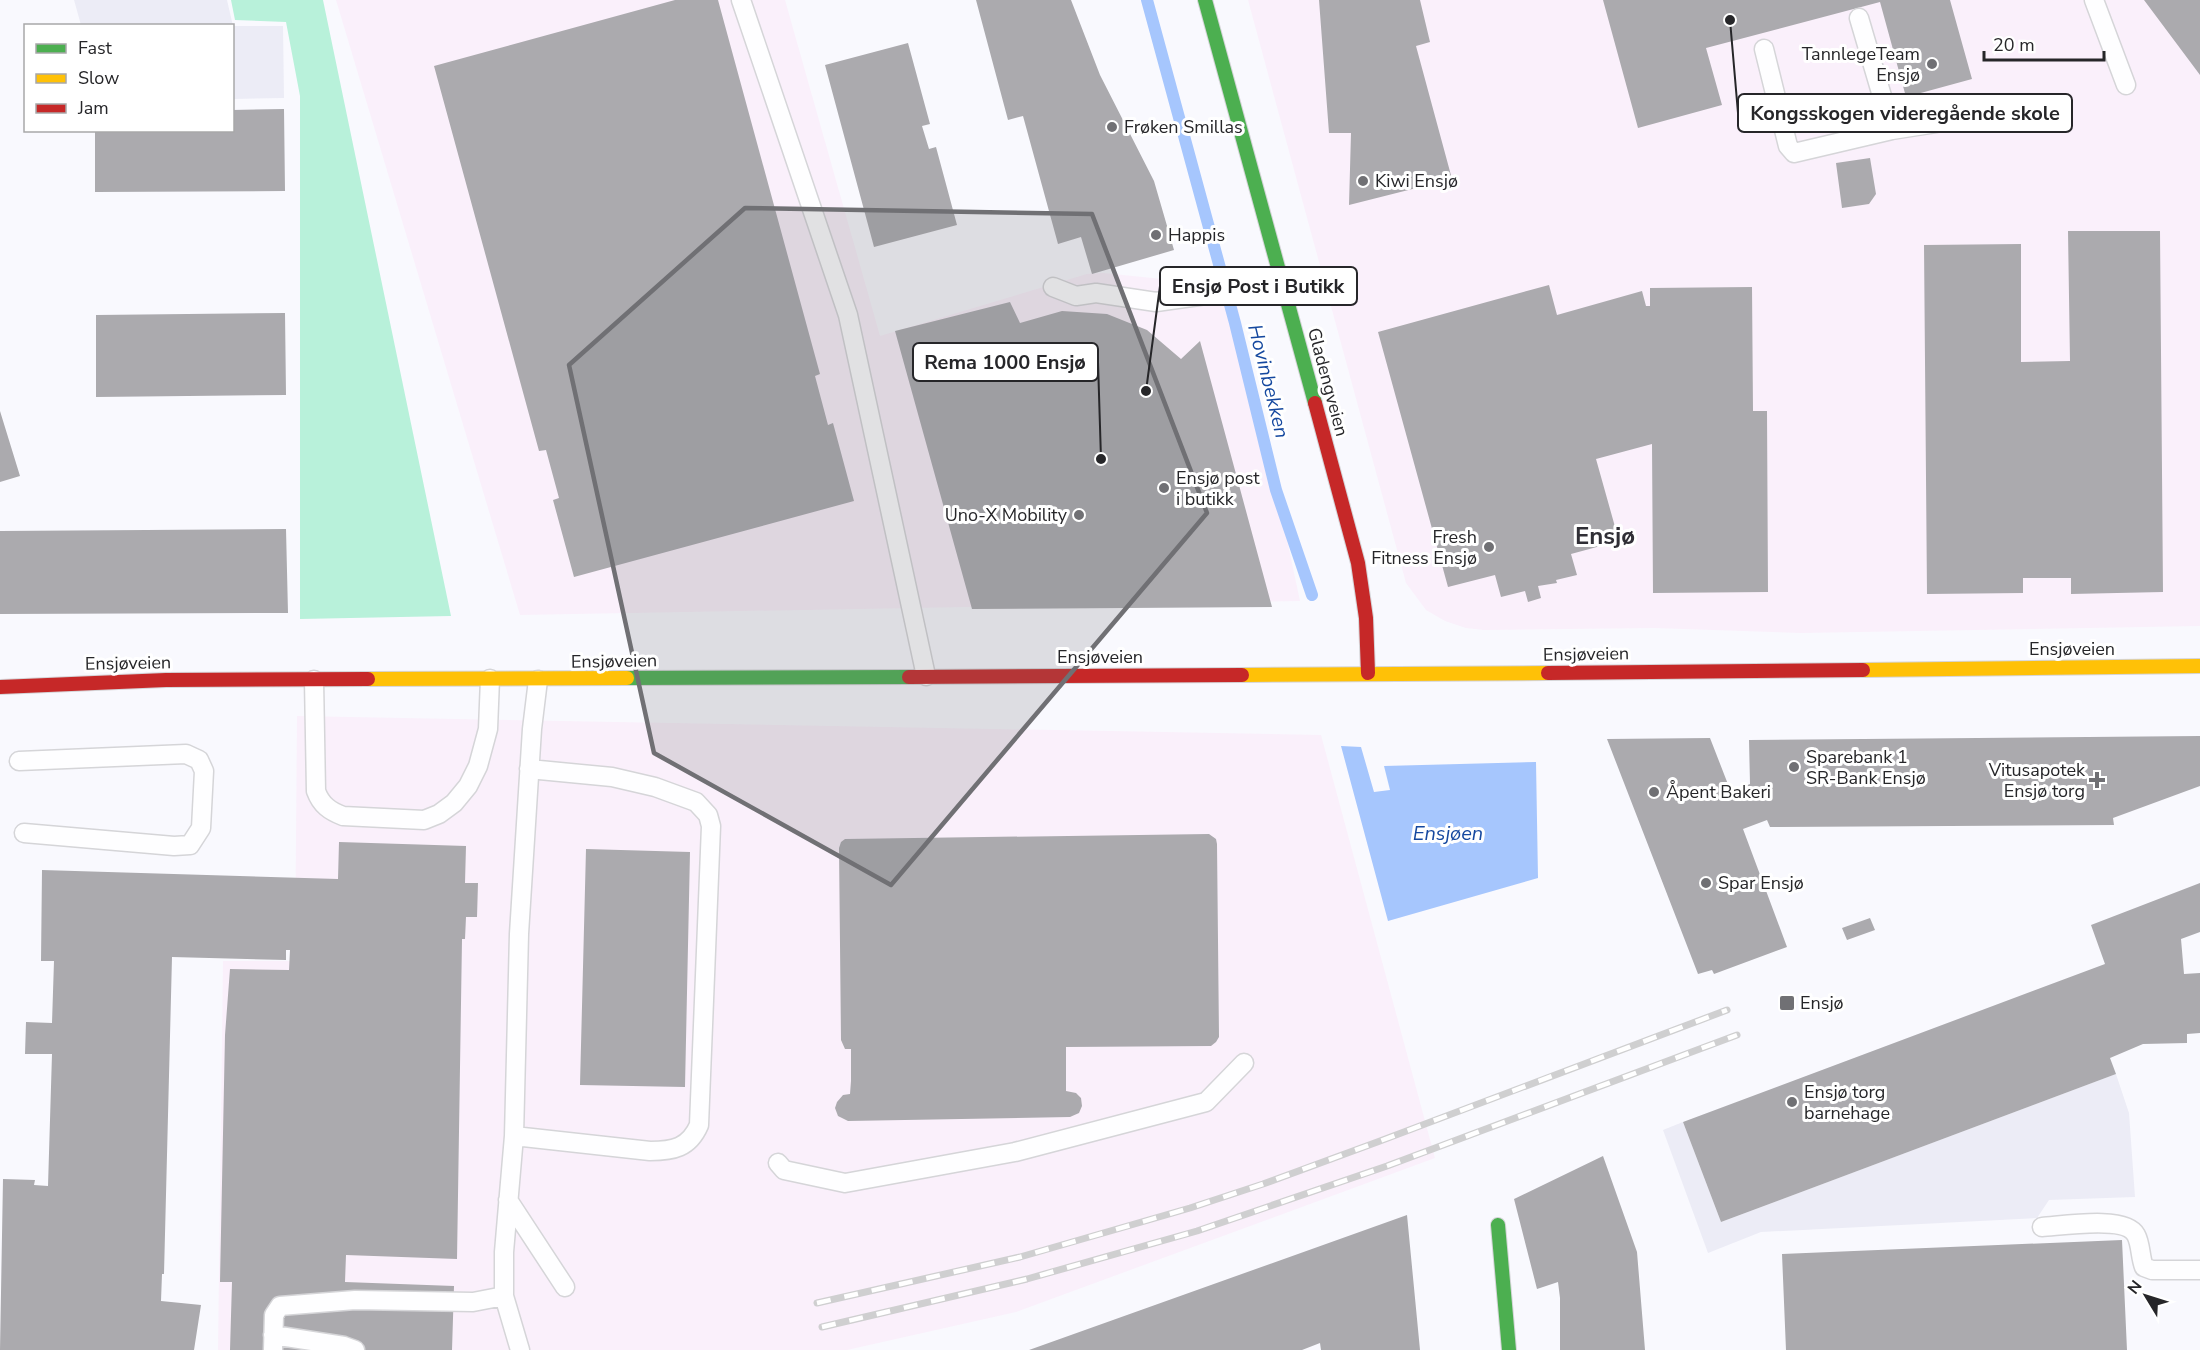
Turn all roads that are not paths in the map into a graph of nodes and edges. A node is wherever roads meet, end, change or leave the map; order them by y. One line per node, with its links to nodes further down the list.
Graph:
1 (741, 0): 13 (lane)
2 (1205, 0): 9 (main road, Gladengveien)
3 (2094, 0): 6 (lane)
4 (1859, 18): 8 (lane)
5 (1764, 49): 8 (lane)
6 (2126, 85)
7 (2013, 111): 8 (lane)
8 (1892, 130)
9 (1280, 278): 10 (lane); 12 (main road, Gladengveien)
10 (1053, 287)
11 (2200, 666): 12 (main road, Ensjøveien)
12 (1368, 673): 13 (main road, Ensjøveien)
13 (926, 676): 16 (main road, Ensjøveien)
14 (489, 679): 15 (main road, Ensjøveien); 15 (lane); 16 (main road, Ensjøveien)
15 (314, 680): 17 (main road, Ensjøveien)
16 (538, 680): 19 (lane)
17 (0, 687)
18 (19, 761): 20 (lane)
19 (530, 769): 22 (lane); 22 (lane)
20 (24, 833)
21 (1245, 1063): 23 (lane)
22 (514, 1136): 24 (lane)
23 (778, 1163)
24 (508, 1200): 28 (lane); 29 (lane)
25 (1498, 1225): 33 (main road)
26 (2042, 1227): 27 (lane)
27 (2200, 1270)
28 (565, 1287)
29 (504, 1296): 30 (lane); 32 (lane)
30 (273, 1343): 31 (lane)
31 (348, 1349)
32 (520, 1350)
33 (1509, 1350)

